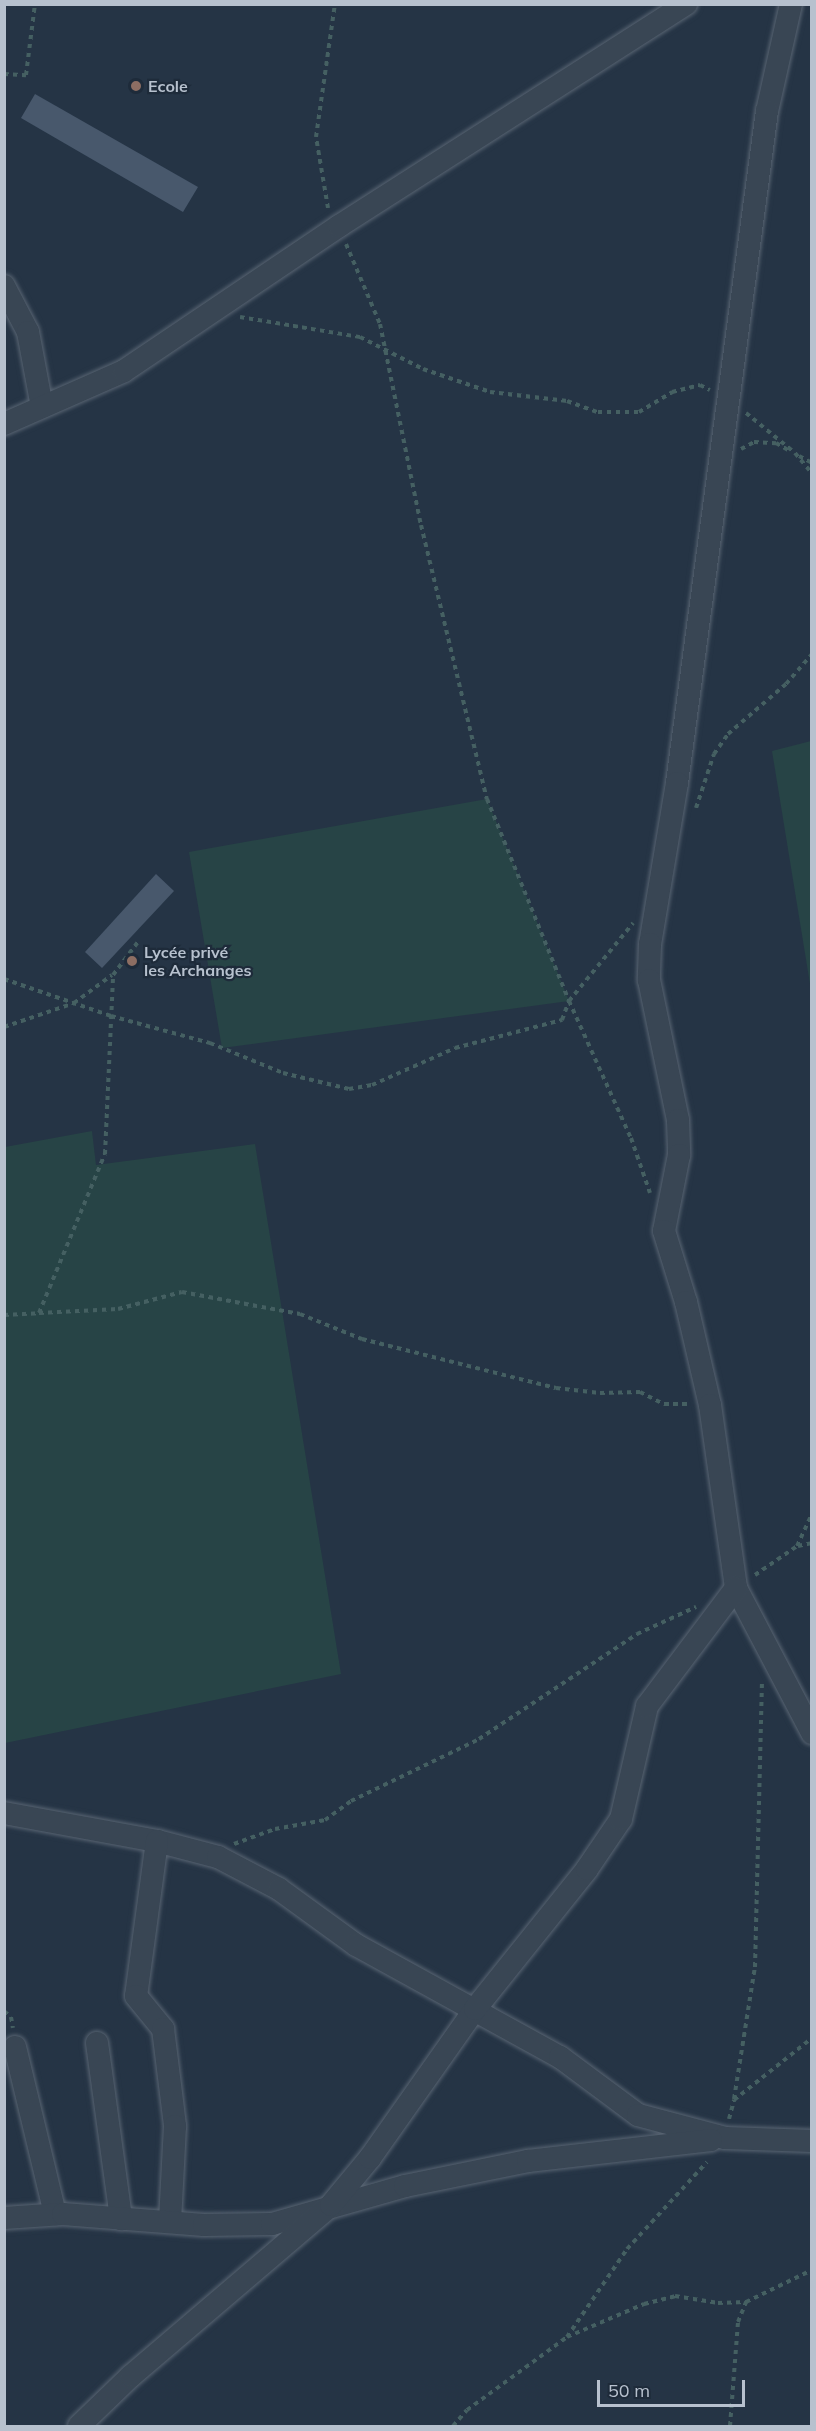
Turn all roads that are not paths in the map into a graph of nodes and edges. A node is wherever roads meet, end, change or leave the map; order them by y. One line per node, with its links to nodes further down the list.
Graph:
1 (686, 4): 4 (street)
2 (791, 4): 6 (street)
3 (4, 286): 4 (street)
4 (42, 407): 5 (street)
5 (4, 424)
6 (736, 1588): 7 (street); 10 (street)
7 (812, 1733)
8 (4, 1813): 9 (street)
9 (157, 1841): 10 (street); 19 (street)
10 (475, 2009): 13 (street); 15 (street)
11 (97, 2043): 18 (street)
12 (15, 2047): 16 (street)
13 (724, 2138): 14 (street); 15 (street)
14 (812, 2141)
15 (331, 2205): 19 (street); 20 (street)
16 (55, 2214): 17 (street); 18 (street)
17 (4, 2218)
18 (121, 2219): 19 (street)
19 (170, 2222)
20 (79, 2427)

